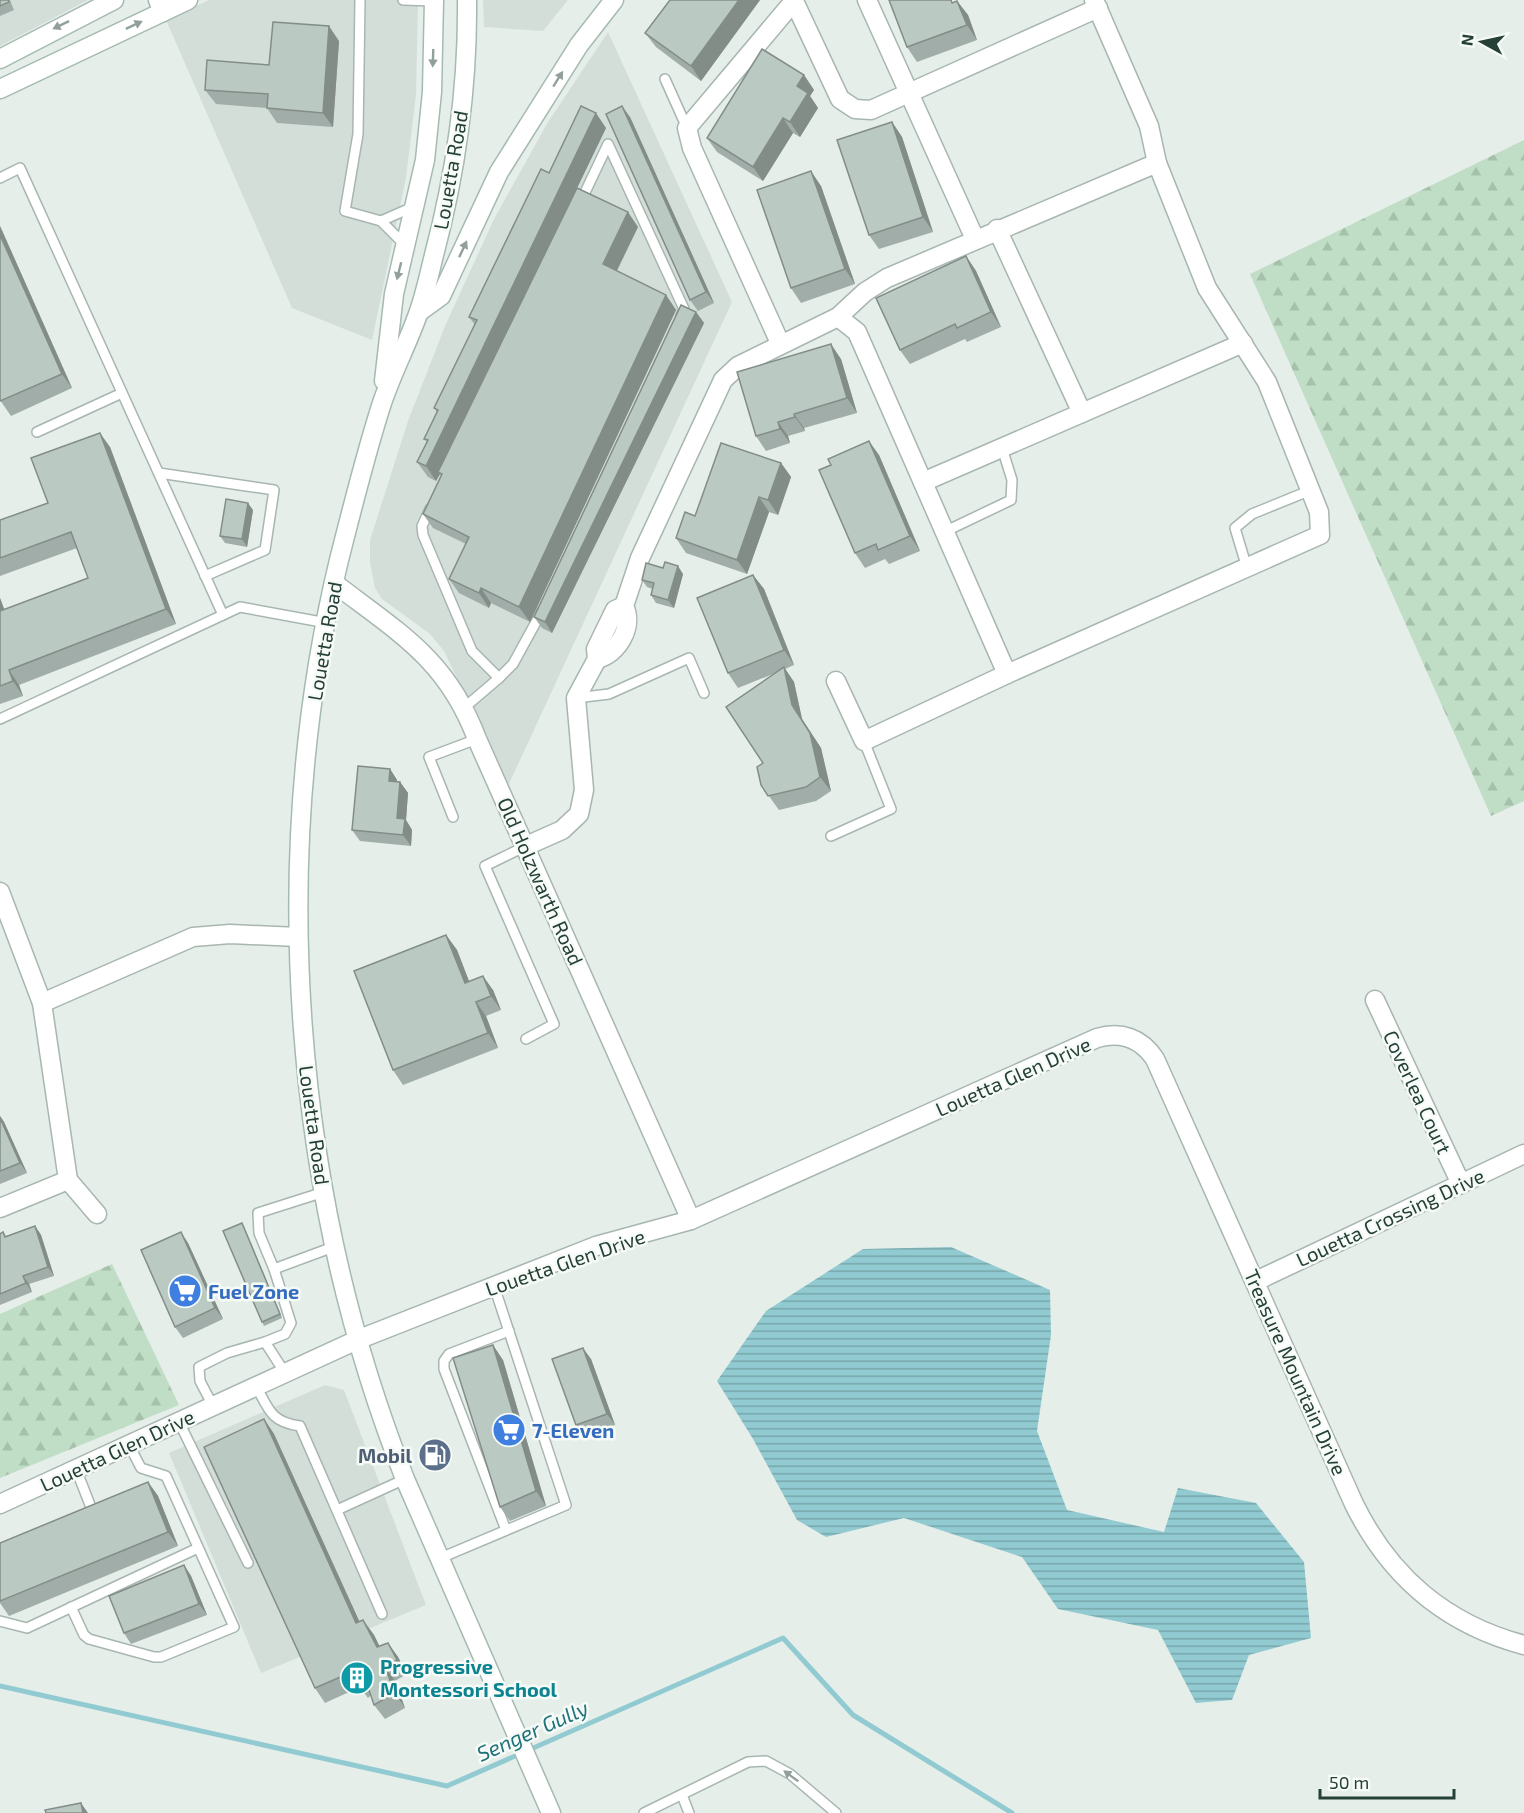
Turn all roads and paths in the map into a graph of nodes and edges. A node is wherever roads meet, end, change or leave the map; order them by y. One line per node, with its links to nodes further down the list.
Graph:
1 (114, 0): 12 (street, one-way to 12)
2 (188, 0): 11 (street)
3 (360, 0): 21 (lane)
4 (403, 0): 5 (lane)
5 (434, 0): 19 (street, Louetta Road, one-way to 19)
6 (467, 0): 25 (street, Louetta Road)
7 (614, 0): 25 (street, one-way to 7)
8 (794, 0): 15 (street); 16 (street)
9 (867, 0): 15 (street)
10 (1096, 4): 15 (street); 17 (street)
11 (160, 6): 14 (street, one-way to 11)
12 (0, 59)
13 (665, 79): 16 (lane)
14 (0, 88)
15 (909, 93): 23 (street)
16 (687, 128): 28 (street)
17 (1157, 163): 22 (street); 29 (street)
18 (0, 178): 30 (lane)
19 (415, 206): 21 (lane); 24 (street, Louetta Road)
20 (578, 208): 27 (lane)
21 (381, 221): 24 (lane)
22 (997, 229): 23 (street); 32 (street)
23 (975, 239): 26 (street)
24 (406, 246): 31 (street, Louetta Road, one-way to 31)
25 (419, 312): 31 (street, Louetta Road)
26 (838, 317): 28 (street); 36 (street)
27 (674, 330)
28 (780, 343): 50 (street)
29 (1242, 343): 32 (street); 37 (street)
30 (122, 393): 33 (lane); 35 (lane)
31 (382, 403): 42 (street, Louetta Road)
32 (1082, 413): 34 (street)
33 (37, 432)
34 (1002, 448): 36 (street); 39 (lane)
35 (159, 473): 41 (lane); 41 (lane)
36 (923, 482): 39 (street)
37 (1311, 490): 40 (street); 40 (lane)
38 (433, 503): 47 (lane)
39 (944, 532): 46 (street)
40 (1247, 568): 46 (street)
41 (206, 576): 44 (lane)
42 (334, 583): 45 (street, Louetta Road); 51 (street, Old Holzwarth Road)
43 (545, 605): 47 (lane)
44 (223, 615): 45 (lane); 52 (lane)
45 (327, 623): 59 (street, Louetta Road)
46 (1007, 674): 54 (street)
47 (499, 678): 51 (lane)
48 (836, 681): 54 (street)
49 (704, 693): 50 (lane)
50 (576, 698): 57 (street)
51 (465, 708): 53 (street, Old Holzwarth Road)
52 (0, 719)
53 (477, 739): 55 (lane); 57 (street, Old Holzwarth Road)
54 (864, 741): 56 (lane)
55 (453, 817)
56 (831, 836)
57 (526, 846): 62 (lane); 70 (street, Old Holzwarth Road)
58 (0, 891): 61 (street)
59 (298, 937): 61 (street); 67 (street, Louetta Road)
60 (1375, 1000): 66 (street, Coverlea Court)
61 (42, 1004): 65 (street)
62 (526, 1039)
63 (1132, 1039): 70 (street, Louetta Glen Drive); 73 (street, Treasure Mountain Drive)
64 (1524, 1154): 66 (street, Louetta Crossing Drive)
65 (68, 1180): 68 (street); 69 (street)
66 (1461, 1184): 73 (street, Louetta Crossing Drive)
67 (324, 1192): 71 (street, Louetta Road); 72 (lane)
68 (0, 1208)
69 (97, 1214)
70 (691, 1220): 74 (street, Louetta Glen Drive)
71 (336, 1246): 72 (lane); 76 (street, Louetta Road)
72 (274, 1269): 77 (lane)
73 (1256, 1281): 99 (street, Treasure Mountain Drive)
74 (494, 1286): 75 (lane); 76 (street, Louetta Glen Drive)
75 (509, 1331): 92 (lane); 92 (lane)
76 (357, 1340): 78 (street, Louetta Glen Drive); 88 (street, Louetta Road)
77 (265, 1342): 78 (lane); 80 (lane)
78 (285, 1373): 79 (street, Louetta Glen Drive)
79 (256, 1386): 80 (street, Louetta Glen Drive); 82 (lane)
80 (213, 1406): 81 (street, Louetta Glen Drive)
81 (179, 1422): 84 (street, Louetta Glen Drive); 86 (lane)
82 (282, 1423): 83 (lane); 91 (lane)
83 (271, 1428)
84 (129, 1445): 87 (street, Louetta Glen Drive); 93 (lane)
85 (209, 1457): 86 (lane)
86 (198, 1462): 95 (lane)
87 (76, 1468): 89 (street, Louetta Glen Drive); 90 (lane)
88 (405, 1479): 91 (lane); 94 (street, Louetta Road)
89 (0, 1503)
90 (102, 1506)
91 (337, 1510): 97 (lane)
92 (506, 1530): 94 (lane)
93 (198, 1548): 96 (lane); 96 (lane)
94 (438, 1559): 101 (street, Louetta Road)
95 (248, 1563)
96 (71, 1607): 98 (lane)
97 (382, 1614)
98 (0, 1621)
99 (1524, 1645)
100 (682, 1795): 102 (lane); 103 (lane); 104 (lane, one-way to 100)
101 (551, 1813)
102 (644, 1813)
103 (689, 1813)
104 (836, 1813)

